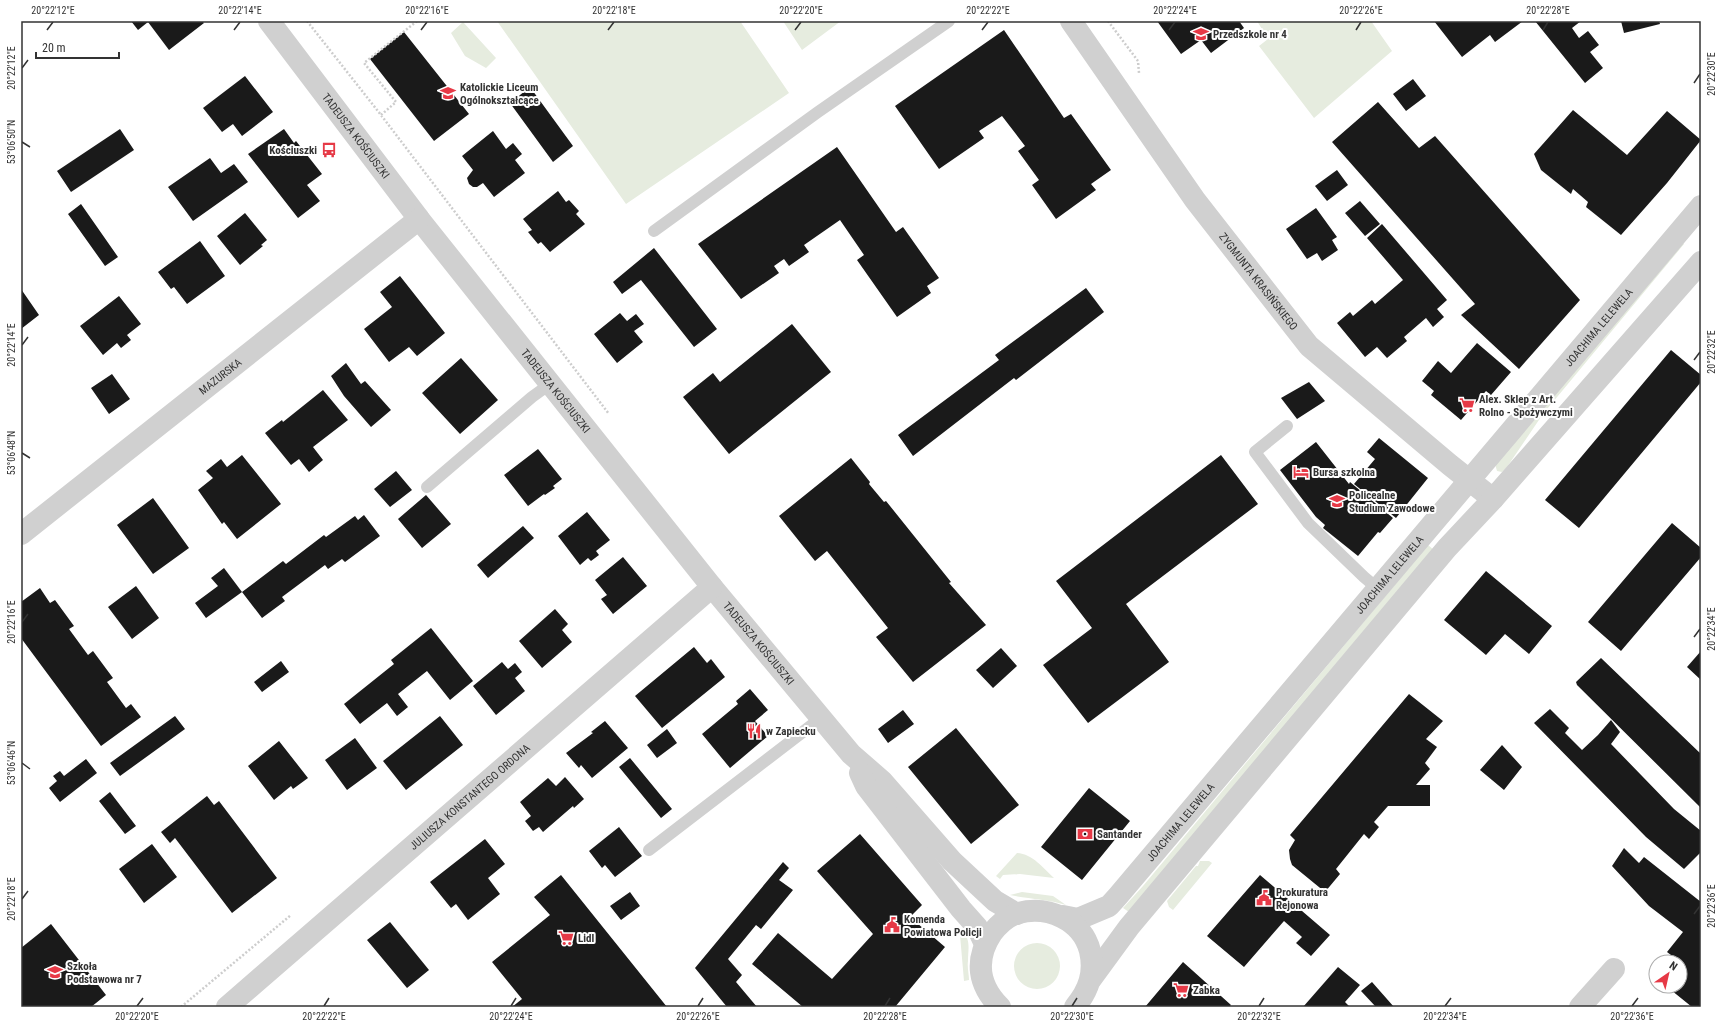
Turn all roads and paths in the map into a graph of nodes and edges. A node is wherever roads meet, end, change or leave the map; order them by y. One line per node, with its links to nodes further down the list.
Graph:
1 (269, 21): 10 (street, TADEUSZA KOŚCIUSZKI)
2 (307, 21): 8 (path)
3 (416, 21): 8 (path)
4 (948, 21): 11 (lane)
5 (1071, 21): 16 (street, ZYGMUNTA KRASIŃSKIEGO)
6 (1108, 21): 7 (path)
7 (1140, 75)
8 (381, 115): 14 (path)
9 (1701, 206): 16 (street, JOACHIMA LELEWELA)
10 (419, 219): 13 (street, TADEUSZA KOŚCIUSZKI); 19 (street, MAZURSKA)
11 (654, 231)
12 (1701, 262): 18 (street)
13 (550, 384): 17 (lane); 20 (street, TADEUSZA KOŚCIUSZKI)
14 (612, 418)
15 (1287, 426): 21 (lane)
16 (1470, 480): 18 (street, ZYGMUNTA KRASIŃSKIEGO); 21 (street, JOACHIMA LELEWELA)
17 (427, 487)
18 (1493, 499): 29 (street)
19 (21, 534)
20 (712, 587): 22 (street, TADEUSZA KOŚCIUSZKI); 31 (street, JULIUSZA KONSTANTEGO ORDONA)
21 (1378, 588): 26 (street, JOACHIMA LELEWELA)
22 (821, 718): 23 (street, TADEUSZA KOŚCIUSZKI); 24 (lane)
23 (851, 754): 25 (street, TADEUSZA KOŚCIUSZKI); 27 (street, TADEUSZA KOŚCIUSZKI)
24 (649, 850)
25 (1017, 914): 26 (street, JOACHIMA LELEWELA); 27 (street)
26 (1063, 916): 29 (street)
27 (985, 944): 30 (street)
28 (1614, 968): 33 (street)
29 (1091, 979): 32 (street)
30 (994, 1004)
31 (227, 1007)
32 (1075, 1007)
33 (1580, 1007)

